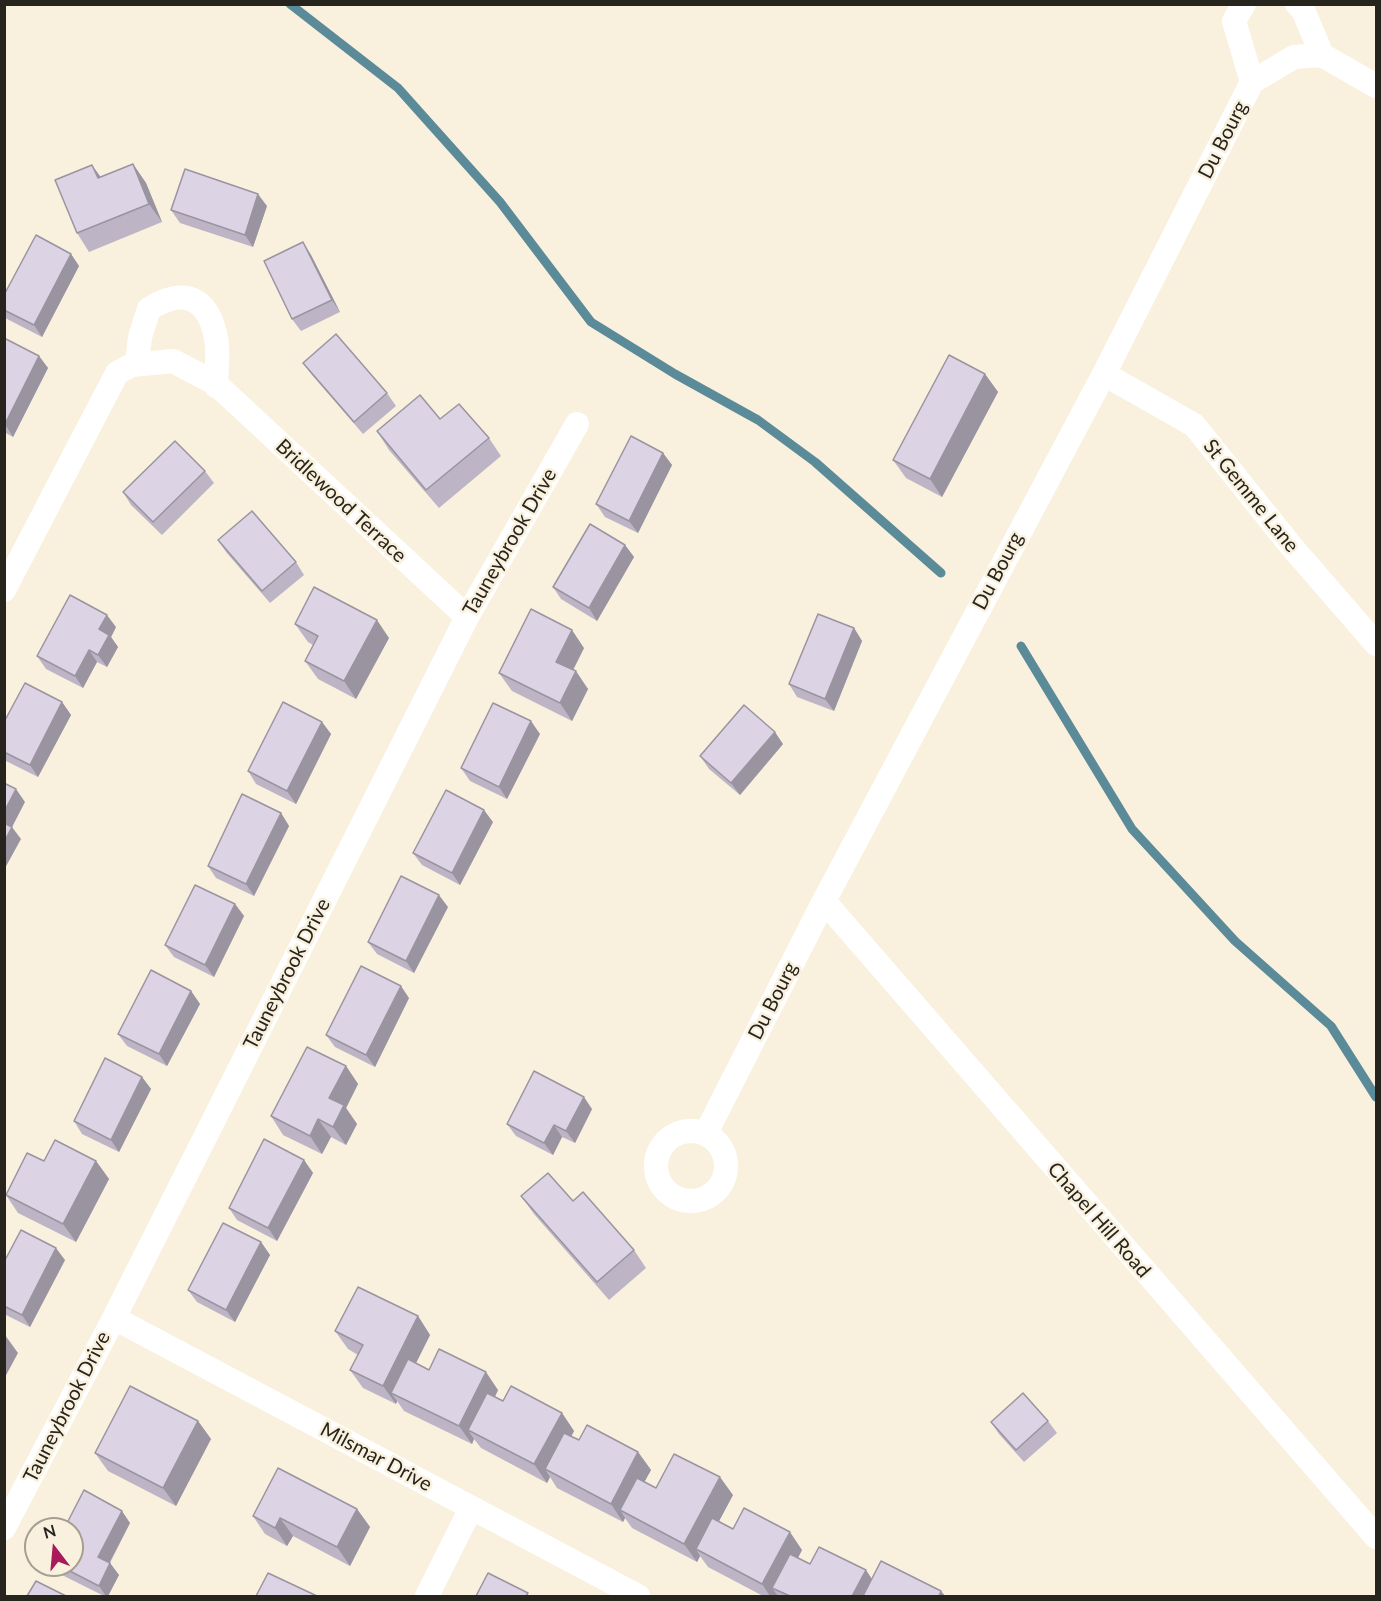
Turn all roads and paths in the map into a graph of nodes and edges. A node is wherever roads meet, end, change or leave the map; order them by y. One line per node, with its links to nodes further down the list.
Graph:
1 (1244, 4): 4 (street, Du Bourg)
2 (1297, 4): 3 (street)
3 (1322, 56): 4 (street); 5 (street)
4 (1252, 82): 7 (street, Du Bourg)
5 (1377, 86)
6 (136, 364): 8 (street, Bridlewood Terrace); 8 (street); 10 (street)
7 (1104, 374): 12 (street, St Gemme Lane); 13 (street, Du Bourg)
8 (216, 386): 11 (street, Bridlewood Terrace)
9 (577, 424): 11 (street, Tauneybrook Drive)
10 (4, 590)
11 (467, 617): 15 (street, Tauneybrook Drive)
12 (1377, 644)
13 (824, 901): 14 (street, Du Bourg); 18 (street, Chapel Hill Road)
14 (706, 1133)
15 (114, 1318): 16 (street, Milsmar Drive); 17 (street, Tauneybrook Drive)
16 (471, 1508): 19 (street); 20 (street, Milsmar Drive)
17 (4, 1528)
18 (1377, 1537)
19 (427, 1596)
20 (638, 1596)

